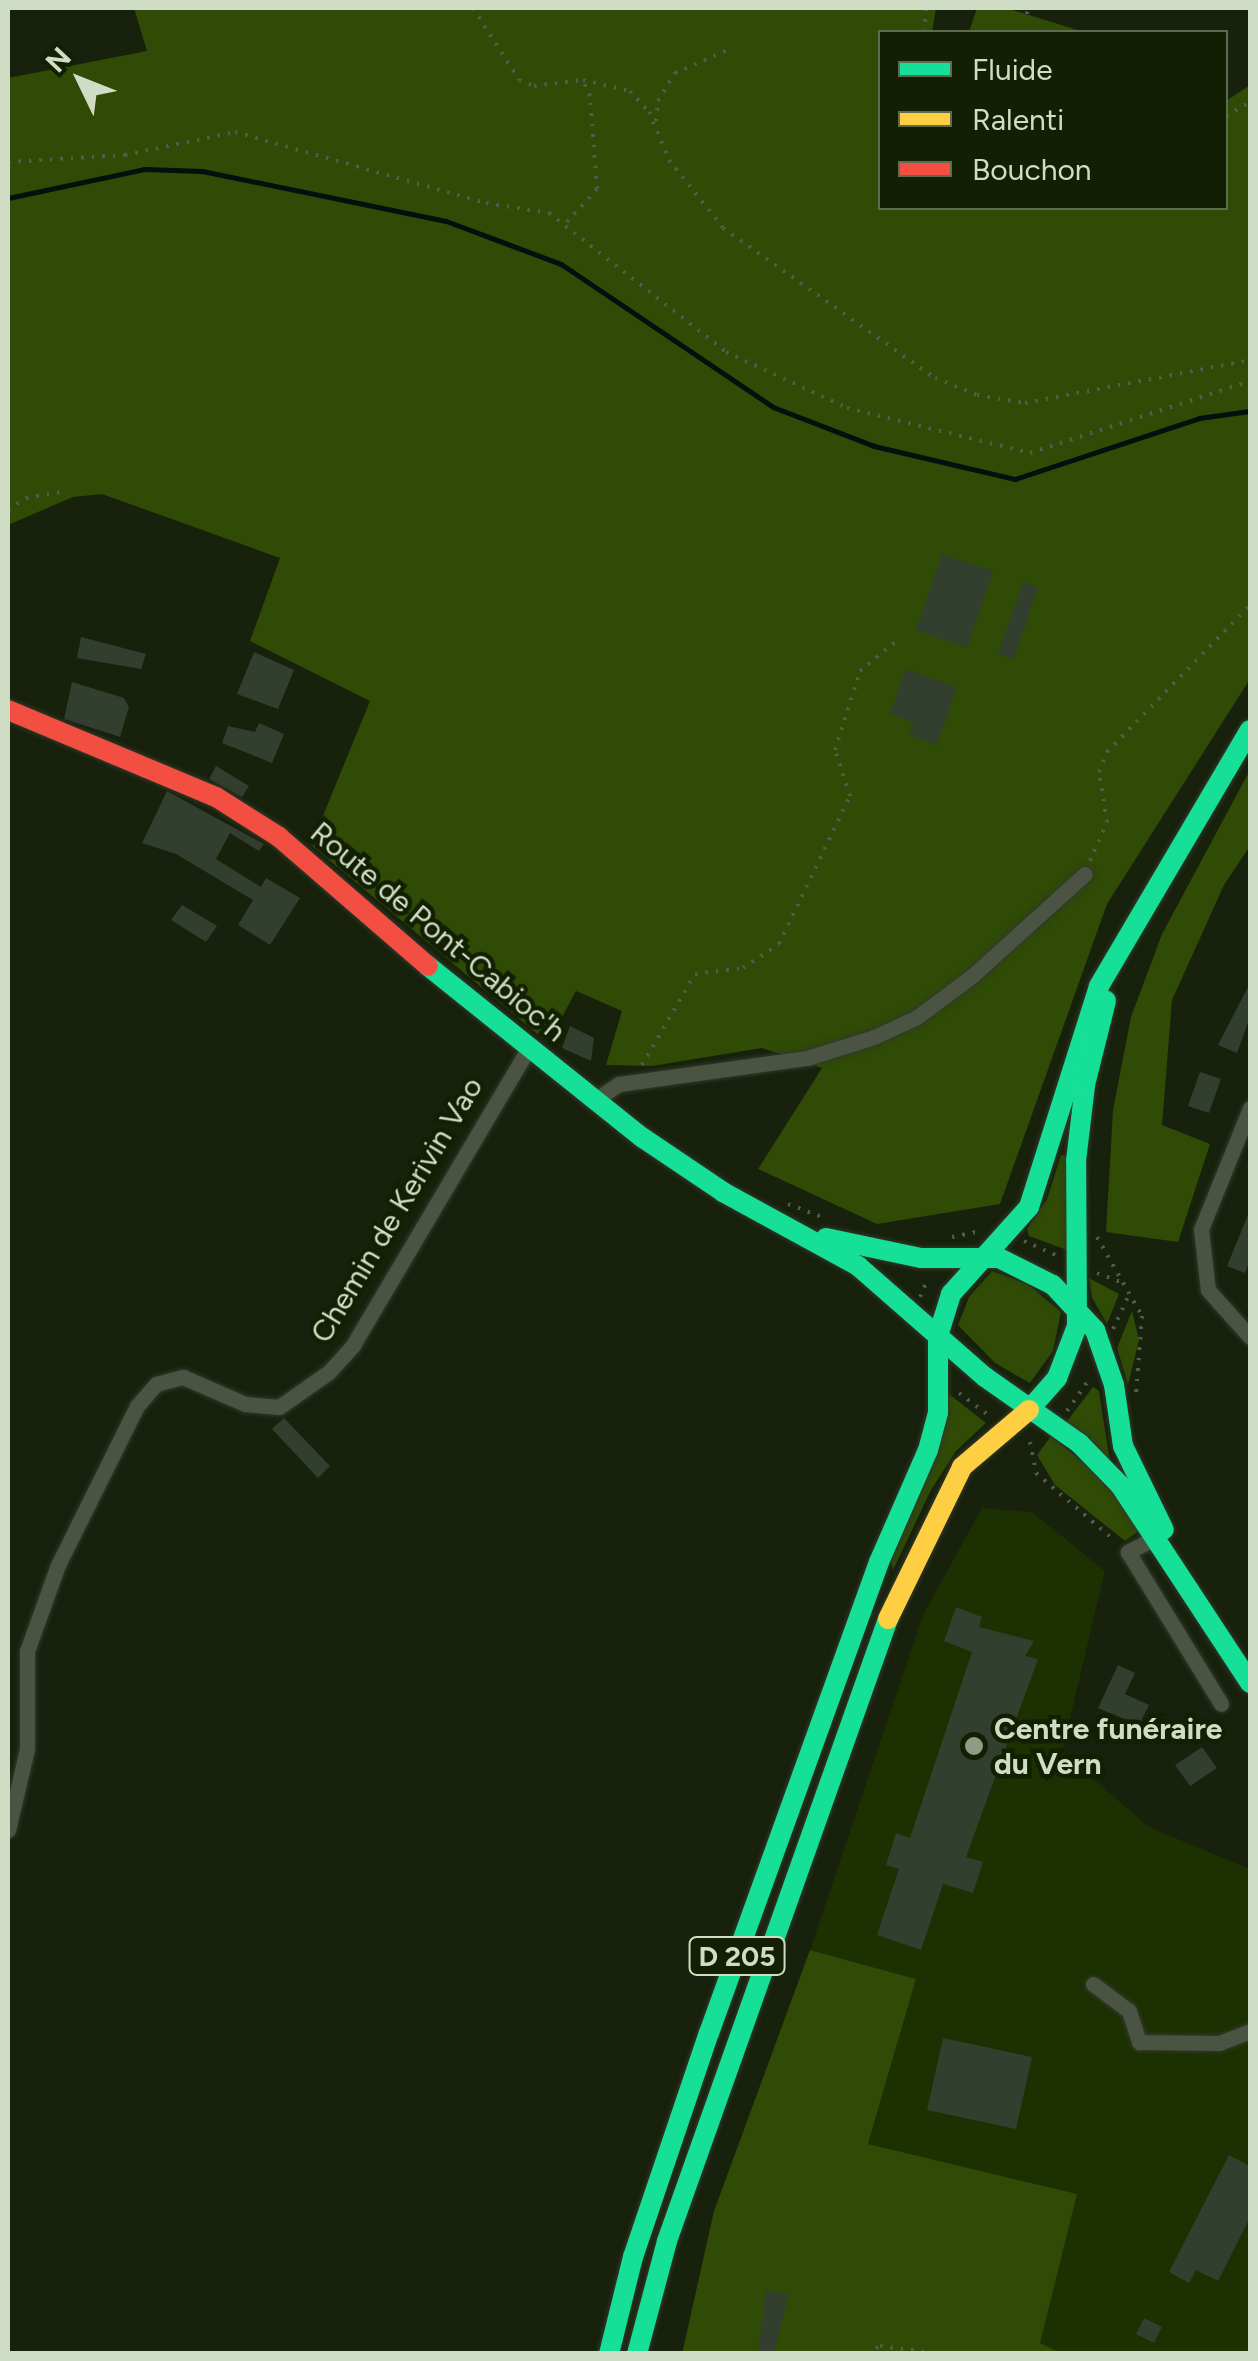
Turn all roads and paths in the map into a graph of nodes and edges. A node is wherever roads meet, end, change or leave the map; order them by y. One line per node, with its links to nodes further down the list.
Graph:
1 (473, 8): 3 (path)
2 (730, 49): 6 (path)
3 (583, 80): 6 (path); 8 (path)
4 (1250, 102): 5 (path)
5 (1228, 115)
6 (655, 126): 9 (path)
7 (8, 162): 8 (path)
8 (567, 222): 10 (path)
9 (1250, 360)
10 (1250, 381)
11 (59, 492): 12 (path)
12 (8, 510)
13 (1250, 605): 17 (path)
14 (900, 638): 20 (path)
15 (8, 710): 19 (main road, Route de Pont-Cabioc'h)
16 (1250, 730): 18 (main road)
17 (1084, 874): 20 (street)
18 (1130, 931): 28 (main road); 29 (main road)
19 (528, 1050): 21 (main road, Route de Pont-Cabioc'h); 41 (street, Chemin de Kerivin Vao)
20 (632, 1082): 21 (street)
21 (595, 1100): 26 (main road, Route de Pont-Cabioc'h)
22 (1250, 1108): 34 (street)
23 (783, 1202): 24 (path)
24 (833, 1221)
25 (1090, 1224): 30 (path)
26 (811, 1235): 27 (main road, Route de Pont-Cabioc'h); 32 (main road, Route de Pont-Cabioc'h)
27 (939, 1247): 27 (path); 28 (main road, Route de Pont-Cabioc'h); 32 (path)
28 (983, 1255): 31 (main road); 33 (main road)
29 (1077, 1265): 30 (path); 31 (main road)
30 (1126, 1284): 35 (path)
31 (1080, 1310): 36 (main road); 40 (main road)
32 (914, 1316): 33 (main road, Route de Pont-Cabioc'h)
33 (938, 1336): 36 (main road, Route de Pont-Cabioc'h); 47 (main road, D 205)
34 (1250, 1337)
35 (1136, 1397)
36 (1028, 1410): 38 (main road, Route de Pont-Cabioc'h); 48 (main road, D 205)
37 (1030, 1442): 39 (path)
38 (1157, 1537): 39 (street); 40 (main road, Route de Pont-Cabioc'h)
39 (1128, 1552): 43 (street)
40 (1191, 1585): 42 (main road)
41 (16, 1668): 44 (street, Chemin de Kerivin Vao)
42 (1250, 1683)
43 (1221, 1704)
44 (8, 1830)
45 (1093, 1984): 46 (street)
46 (1250, 2033)
47 (609, 2354)
48 (637, 2354)
49 (867, 2354): 50 (path)
50 (944, 2354)

